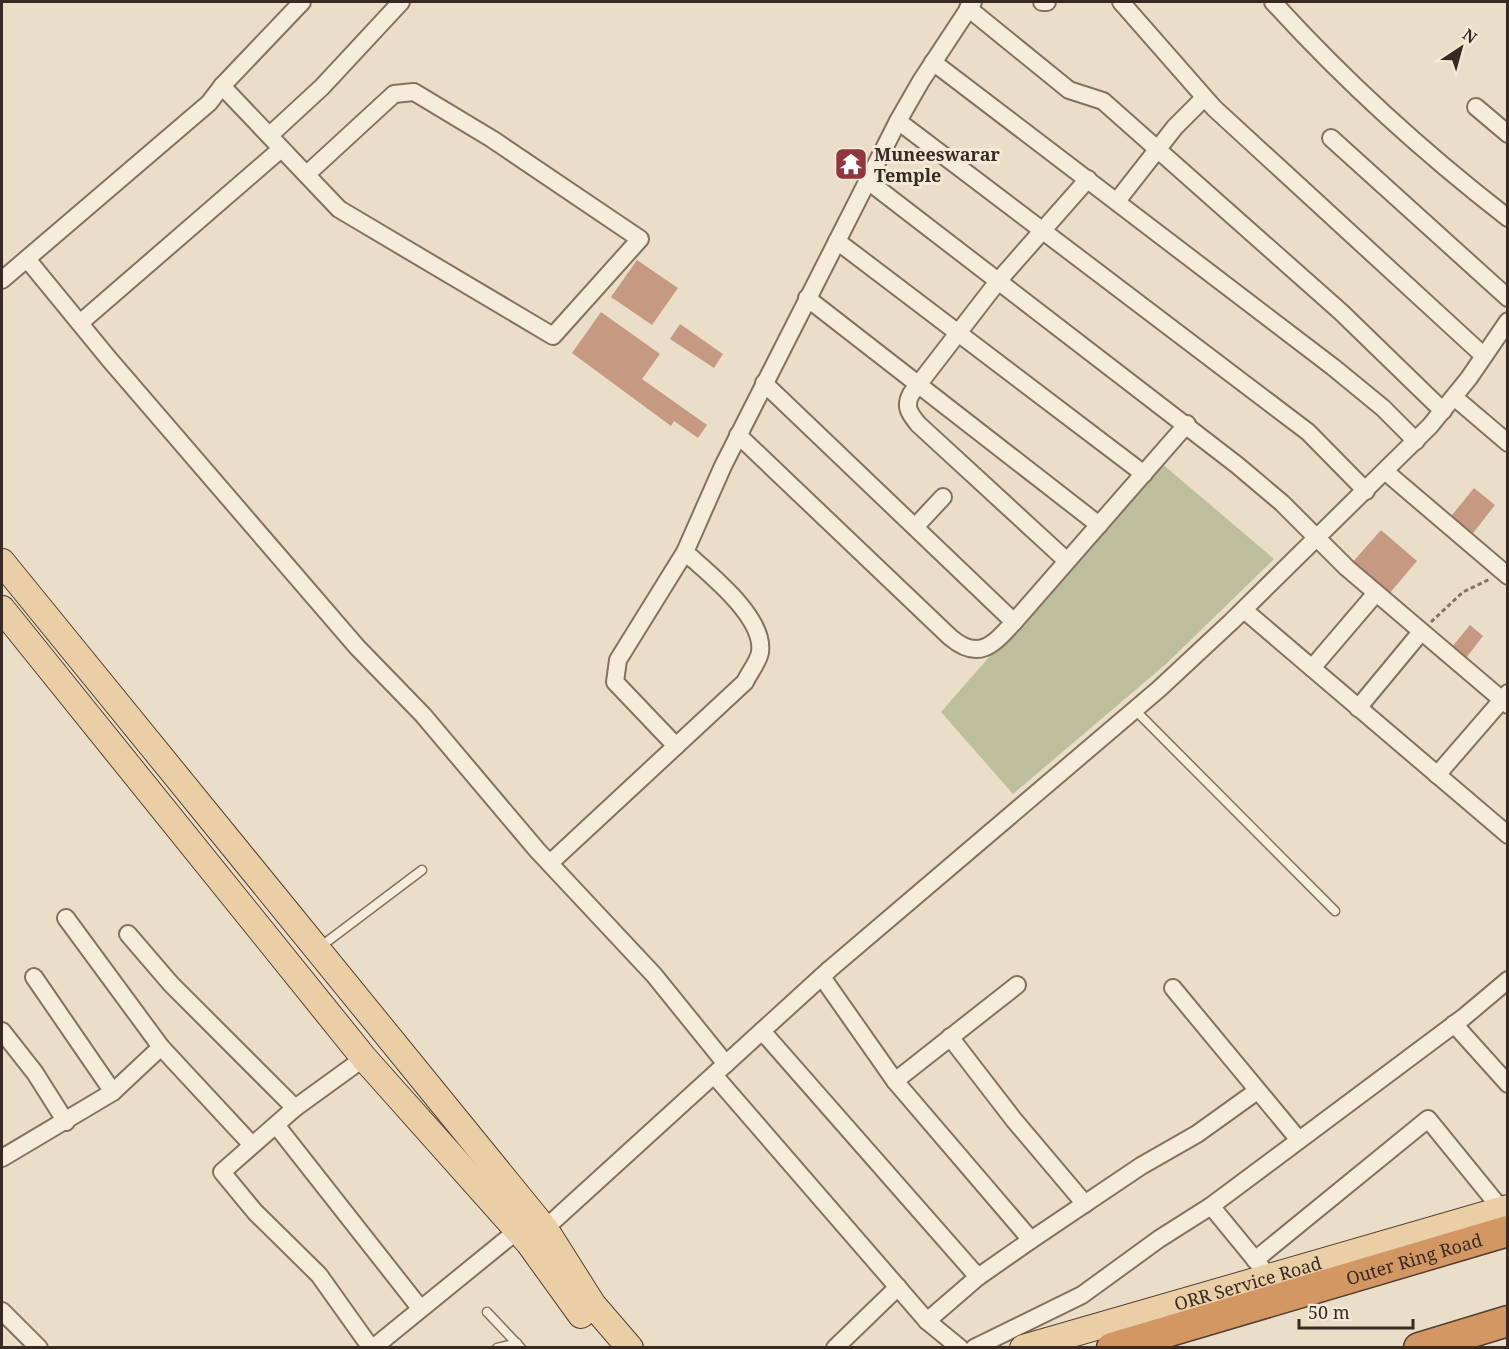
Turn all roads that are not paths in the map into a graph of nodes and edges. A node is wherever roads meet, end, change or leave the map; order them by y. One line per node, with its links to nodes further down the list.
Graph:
1 (302, 2): 7 (street)
2 (401, 2): 12 (street)
3 (1121, 2): 8 (street)
4 (1273, 2): 20 (street)
5 (971, 5): 6 (street); 15 (street)
6 (933, 62): 10 (street); 17 (street)
7 (222, 86): 12 (street); 23 (street)
8 (1204, 98): 15 (street); 31 (street)
9 (1476, 107): 11 (street)
10 (898, 122): 18 (street); 21 (street)
11 (1508, 134)
12 (270, 135): 14 (street)
13 (1331, 138): 27 (street)
14 (281, 149): 16 (street); 29 (street)
15 (1156, 149): 19 (street); 35 (street)
16 (307, 174): 16 (street)
17 (1088, 179): 19 (street); 21 (street)
18 (868, 181): 22 (street); 25 (street)
19 (1117, 201): 38 (street)
20 (1508, 218)
21 (1043, 231): 25 (street); 42 (street)
22 (837, 241): 26 (street); 30 (street)
23 (27, 259): 24 (street); 29 (street)
24 (2, 280)
25 (999, 280): 30 (street); 36 (street)
26 (807, 298): 32 (street); 33 (street)
27 (1508, 298)
28 (1508, 321): 31 (street)
29 (80, 323): 63 (street)
30 (958, 333): 33 (street); 41 (street)
31 (1484, 356): 34 (street)
32 (764, 383): 37 (street); 45 (street)
33 (918, 385): 44 (street); 48 (street)
34 (1454, 397): 35 (street); 39 (street)
35 (1443, 411): 38 (street)
36 (1187, 424): 41 (street); 46 (street)
37 (738, 435): 47 (street); 54 (street)
38 (1416, 441): 40 (street)
39 (1508, 444)
40 (1386, 472): 42 (street); 50 (street)
41 (1144, 474): 44 (street)
42 (1366, 490): 46 (street)
43 (943, 497): 45 (street)
44 (1099, 525): 48 (street)
45 (915, 527): 54 (street)
46 (1316, 538): 51 (street); 53 (street)
47 (685, 552): 60 (street); 60 (street)
48 (1067, 561): 54 (street)
49 (2, 562): 68 (main road)
50 (1506, 574)
51 (1376, 593): 55 (street); 56 (street)
52 (2, 609): 79 (main road)
53 (1244, 610): 56 (street); 59 (street)
54 (1014, 622)
55 (1421, 632): 57 (street); 58 (street)
56 (1312, 668): 58 (street)
57 (1506, 699): 61 (street)
58 (1358, 708): 61 (street)
59 (1135, 710): 65 (lane); 70 (street)
60 (676, 746): 63 (street)
61 (1437, 775): 62 (street)
62 (1508, 835)
63 (550, 863): 80 (street)
64 (422, 870): 68 (lane)
65 (1335, 911)
66 (66, 918): 78 (street)
67 (128, 934): 85 (street)
68 (317, 949): 94 (main road)
69 (34, 977): 84 (street)
70 (822, 977): 76 (street); 81 (street)
71 (1508, 980): 74 (street)
72 (1017, 985): 77 (street)
73 (1173, 988): 83 (street)
74 (1454, 1024): 82 (street); 88 (street)
75 (2, 1031): 86 (street)
76 (762, 1031): 80 (street); 97 (street)
77 (950, 1037): 81 (street); 91 (street)
78 (161, 1047): 84 (street); 89 (street)
79 (364, 1058): 85 (street); 94 (main road)
80 (720, 1069): 94 (street); 98 (street)
81 (895, 1081): 95 (street)
82 (1508, 1084)
83 (1257, 1091): 88 (street); 91 (street)
84 (113, 1092): 86 (street)
85 (295, 1108): 87 (street)
86 (66, 1122): 90 (street)
87 (276, 1125): 89 (street); 99 (street)
88 (1299, 1140): 92 (street)
89 (252, 1145): 106 (street)
90 (2, 1158)
91 (1085, 1204): 95 (street)
92 (1211, 1206): 96 (street); 112 (street)
93 (1506, 1216): 96 (main road, ORR Service Road); 96 (street); 114 (highway, Outer Ring Road)
94 (531, 1234): 99 (street); 108 (main road); 109 (main road)
95 (1031, 1240): 97 (street)
96 (1262, 1269): 113 (main road, ORR Service Road)
97 (978, 1277): 102 (street)
98 (898, 1287): 102 (street); 110 (street)
99 (420, 1308): 106 (street)
100 (2, 1311): 105 (street)
101 (487, 1312): 104 (lane)
102 (927, 1321): 111 (street)
103 (1508, 1321): 115 (highway)
104 (519, 1345): 107 (lane)
105 (37, 1347)
106 (372, 1347)
107 (497, 1347)
108 (608, 1347)
109 (630, 1347)
110 (835, 1347)
111 (960, 1347)
112 (974, 1347)
113 (1023, 1347)
114 (1112, 1347)
115 (1419, 1347)

